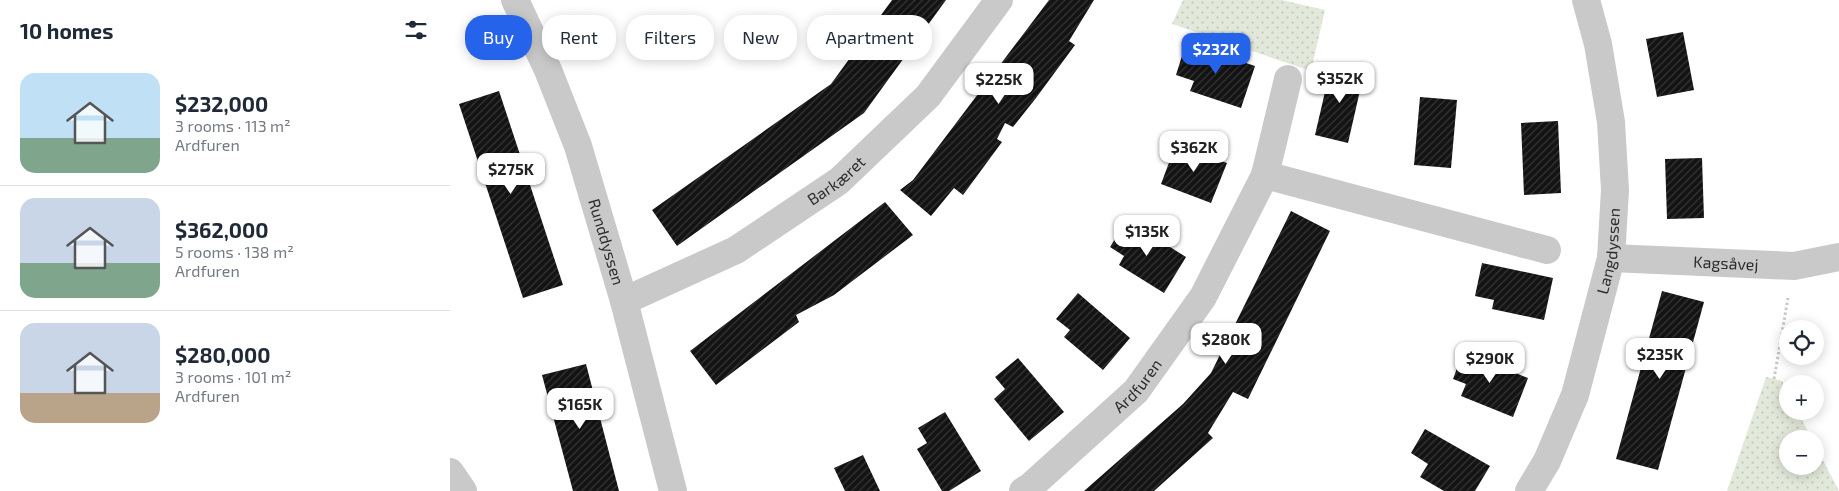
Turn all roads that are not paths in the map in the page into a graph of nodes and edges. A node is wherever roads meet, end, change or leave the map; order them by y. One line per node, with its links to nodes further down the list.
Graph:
1 (515, 0): 9 (street, Runddyssen)
2 (999, 0): 9 (street, Barkæret)
3 (1586, 0): 8 (street, Langdyssen)
4 (1288, 79): 5 (street, Ardfuren)
5 (1265, 175): 6 (street); 13 (street, Ardfuren)
6 (1547, 250)
7 (1839, 257): 8 (street, Kagsåvej)
8 (1611, 258): 14 (street, Langdyssen)
9 (624, 301): 12 (street, Runddyssen)
10 (450, 472): 11 (street)
11 (463, 491)
12 (673, 491)
13 (1022, 491)
14 (1529, 491)

